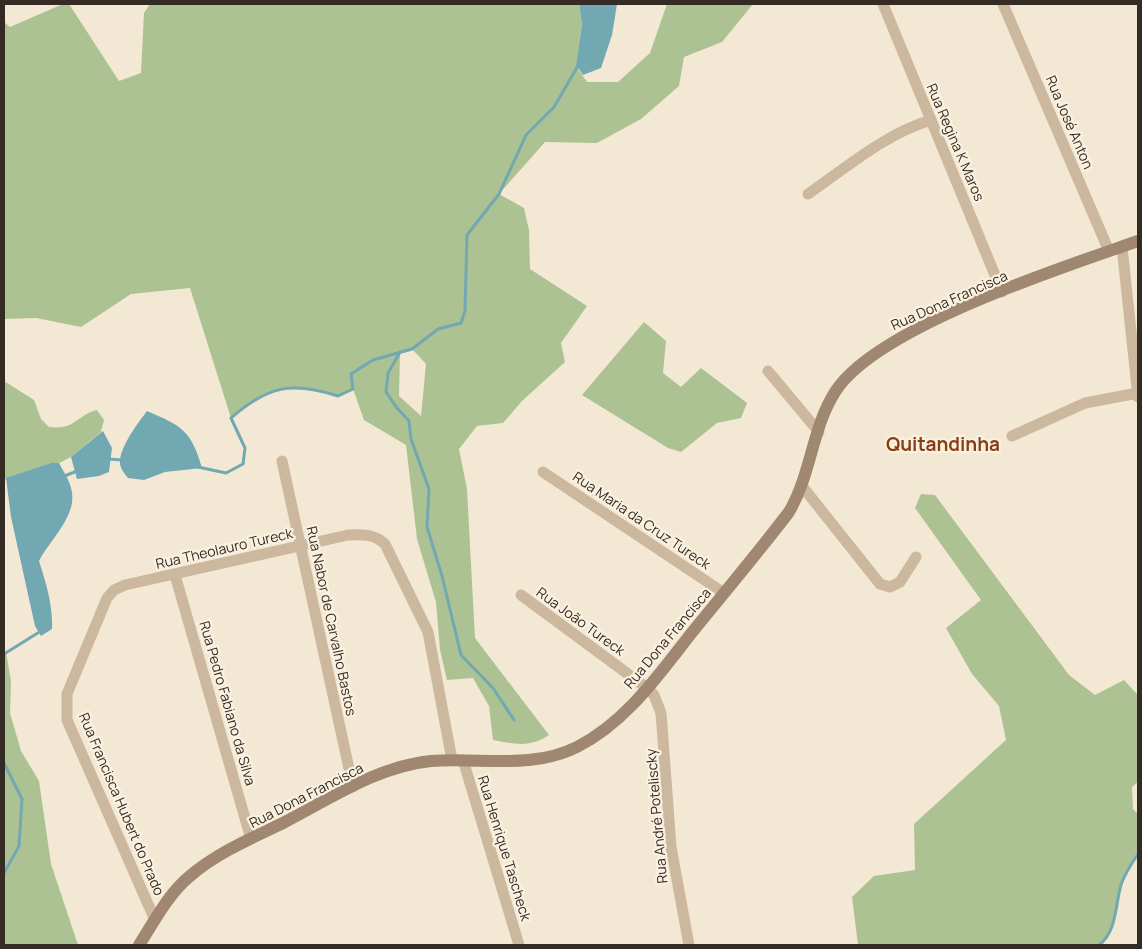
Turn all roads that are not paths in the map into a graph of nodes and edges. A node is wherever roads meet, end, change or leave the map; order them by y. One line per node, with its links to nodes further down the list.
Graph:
1 (883, 4): 3 (street, Rua Regina K Maros)
2 (1003, 4): 7 (street, Rua José Anton)
3 (931, 120): 4 (street); 8 (street, Rua Regina K Maros)
4 (808, 194)
5 (1138, 241): 6 (main road, Rua Dona Francisca)
6 (1122, 247): 7 (main road, Rua Dona Francisca); 10 (street)
7 (1109, 252): 8 (main road, Rua Dona Francisca)
8 (1002, 292): 12 (main road, Rua Dona Francisca)
9 (768, 371): 12 (street)
10 (1138, 393): 11 (street); 13 (street)
11 (1138, 397)
12 (819, 432): 16 (main road, Rua Dona Francisca)
13 (1012, 436)
14 (282, 461): 18 (street, Rua Nabor de Carvalho Bastos)
15 (543, 472): 22 (street, Rua Maria da Cruz Tureck)
16 (802, 486): 19 (street); 22 (main road, Rua Dona Francisca)
17 (370, 535): 18 (street, Rua Theolauro Tureck); 25 (street, Rua Henrique Tascheck)
18 (301, 546): 20 (street, Rua Theolauro Tureck); 26 (street, Rua Nabor de Carvalho Bastos)
19 (916, 557)
20 (175, 575): 21 (street, Rua Theolauro Tureck); 27 (street, Rua Pedro Fabiano da Silva)
21 (114, 590): 28 (street, Rua Francisca Hubert do Prado)
22 (724, 593): 24 (main road, Rua Dona Francisca)
23 (520, 596): 24 (street, Rua João Tureck)
24 (647, 688): 25 (main road, Rua Dona Francisca); 31 (street, Rua André Poteliscky)
25 (458, 760): 26 (main road, Rua Dona Francisca); 30 (street, Rua Henrique Tascheck)
26 (353, 787): 27 (main road, Rua Dona Francisca)
27 (251, 839): 28 (main road, Rua Dona Francisca)
28 (155, 920): 29 (main road, Rua Dona Francisca)
29 (139, 945)
30 (519, 945)
31 (689, 945)

